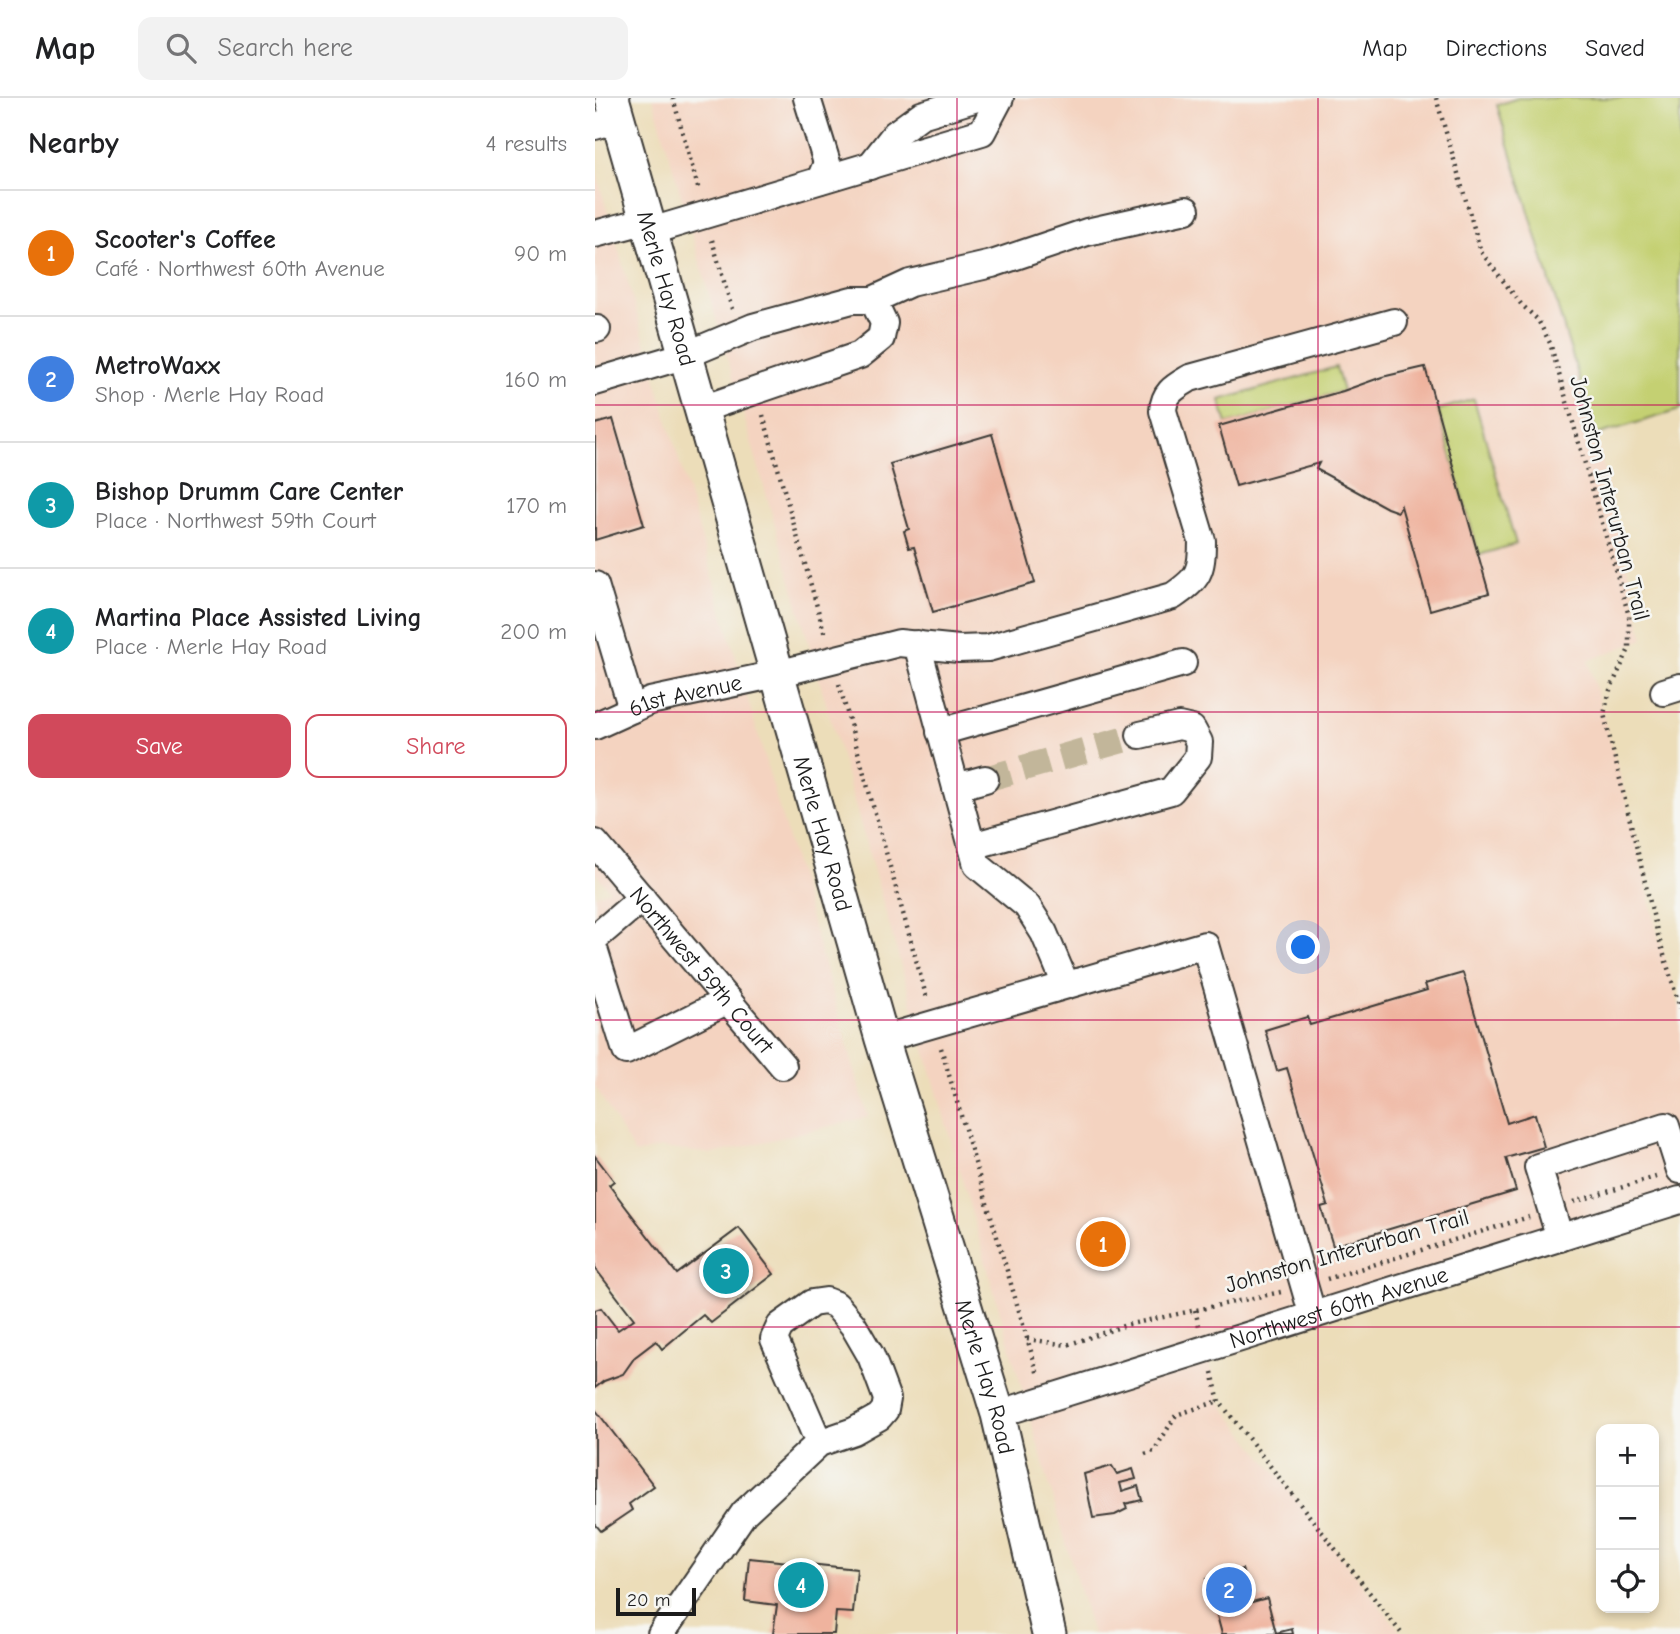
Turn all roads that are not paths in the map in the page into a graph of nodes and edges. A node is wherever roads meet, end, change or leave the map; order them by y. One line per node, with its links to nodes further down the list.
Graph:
1 (807, 98): 6 (street)
2 (977, 98): 5 (street)
3 (1000, 98): 5 (street)
4 (609, 114): 8 (main road, Merle Hay Road)
5 (870, 166): 6 (street)
6 (820, 180): 8 (street)
7 (1185, 210): 10 (street)
8 (649, 226): 9 (street); 12 (main road, Merle Hay Road)
9 (595, 234)
10 (873, 300): 12 (street); 14 (street)
11 (1394, 322): 16 (street, 61st Avenue)
12 (686, 355): 13 (street); 14 (main road, Merle Hay Road)
13 (595, 382)
14 (702, 409): 18 (main road, Merle Hay Road)
15 (595, 585): 19 (street)
16 (917, 644): 18 (street, 61st Avenue); 21 (street)
17 (1183, 663): 21 (street)
18 (778, 674): 19 (street, 61st Avenue); 32 (main road, Merle Hay Road)
19 (632, 709): 20 (street, 61st Avenue)
20 (595, 726)
21 (940, 733): 24 (street)
22 (1140, 735): 25 (street)
23 (985, 779): 24 (street)
24 (955, 787): 25 (street)
25 (970, 839): 30 (street)
26 (595, 843): 27 (street, Northwest 59th Court)
27 (642, 898): 28 (street); 31 (street, Northwest 59th Court)
28 (595, 939)
29 (595, 952): 31 (street)
30 (1066, 985): 32 (street); 37 (street)
31 (728, 1000): 33 (street, Northwest 59th Court)
32 (883, 1039): 38 (main road, Merle Hay Road)
33 (783, 1066)
34 (1680, 1170): 36 (street)
35 (1680, 1200): 36 (street, Northwest 60th Avenue)
36 (1560, 1238): 37 (street, Northwest 60th Avenue)
37 (1313, 1316): 38 (street, Northwest 60th Avenue)
38 (998, 1415): 40 (main road, Merle Hay Road)
39 (819, 1443): 39 (street); 41 (street)
40 (1034, 1566): 42 (main road, Merle Hay Road); 43 (main road, Merle Hay Road)
41 (661, 1634)
42 (1049, 1634)
43 (1060, 1634)

